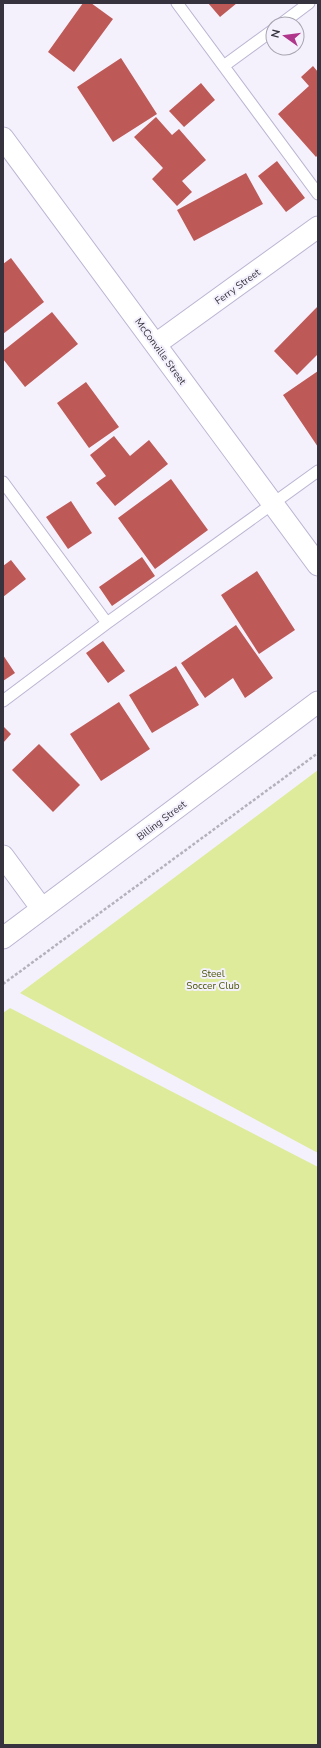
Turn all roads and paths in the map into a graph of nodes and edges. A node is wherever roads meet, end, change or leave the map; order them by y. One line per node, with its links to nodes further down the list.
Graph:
1 (178, 3): 5 (lane)
2 (310, 3): 3 (lane)
3 (292, 16)
4 (265, 36): 5 (lane)
5 (225, 66): 7 (lane)
6 (6, 147): 9 (street, McConville Street)
7 (318, 194)
8 (318, 227): 9 (street, Ferry Street)
9 (156, 344): 12 (street, McConville Street)
10 (318, 471): 12 (lane)
11 (3, 482): 14 (lane)
12 (273, 504): 13 (street, McConville Street); 14 (lane)
13 (318, 565)
14 (107, 623): 15 (lane)
15 (3, 701)
16 (318, 702): 19 (street, Billing Street)
17 (318, 753): 21 (path)
18 (3, 856): 19 (street)
19 (42, 909): 20 (street, Billing Street)
20 (3, 938)
21 (3, 984)

